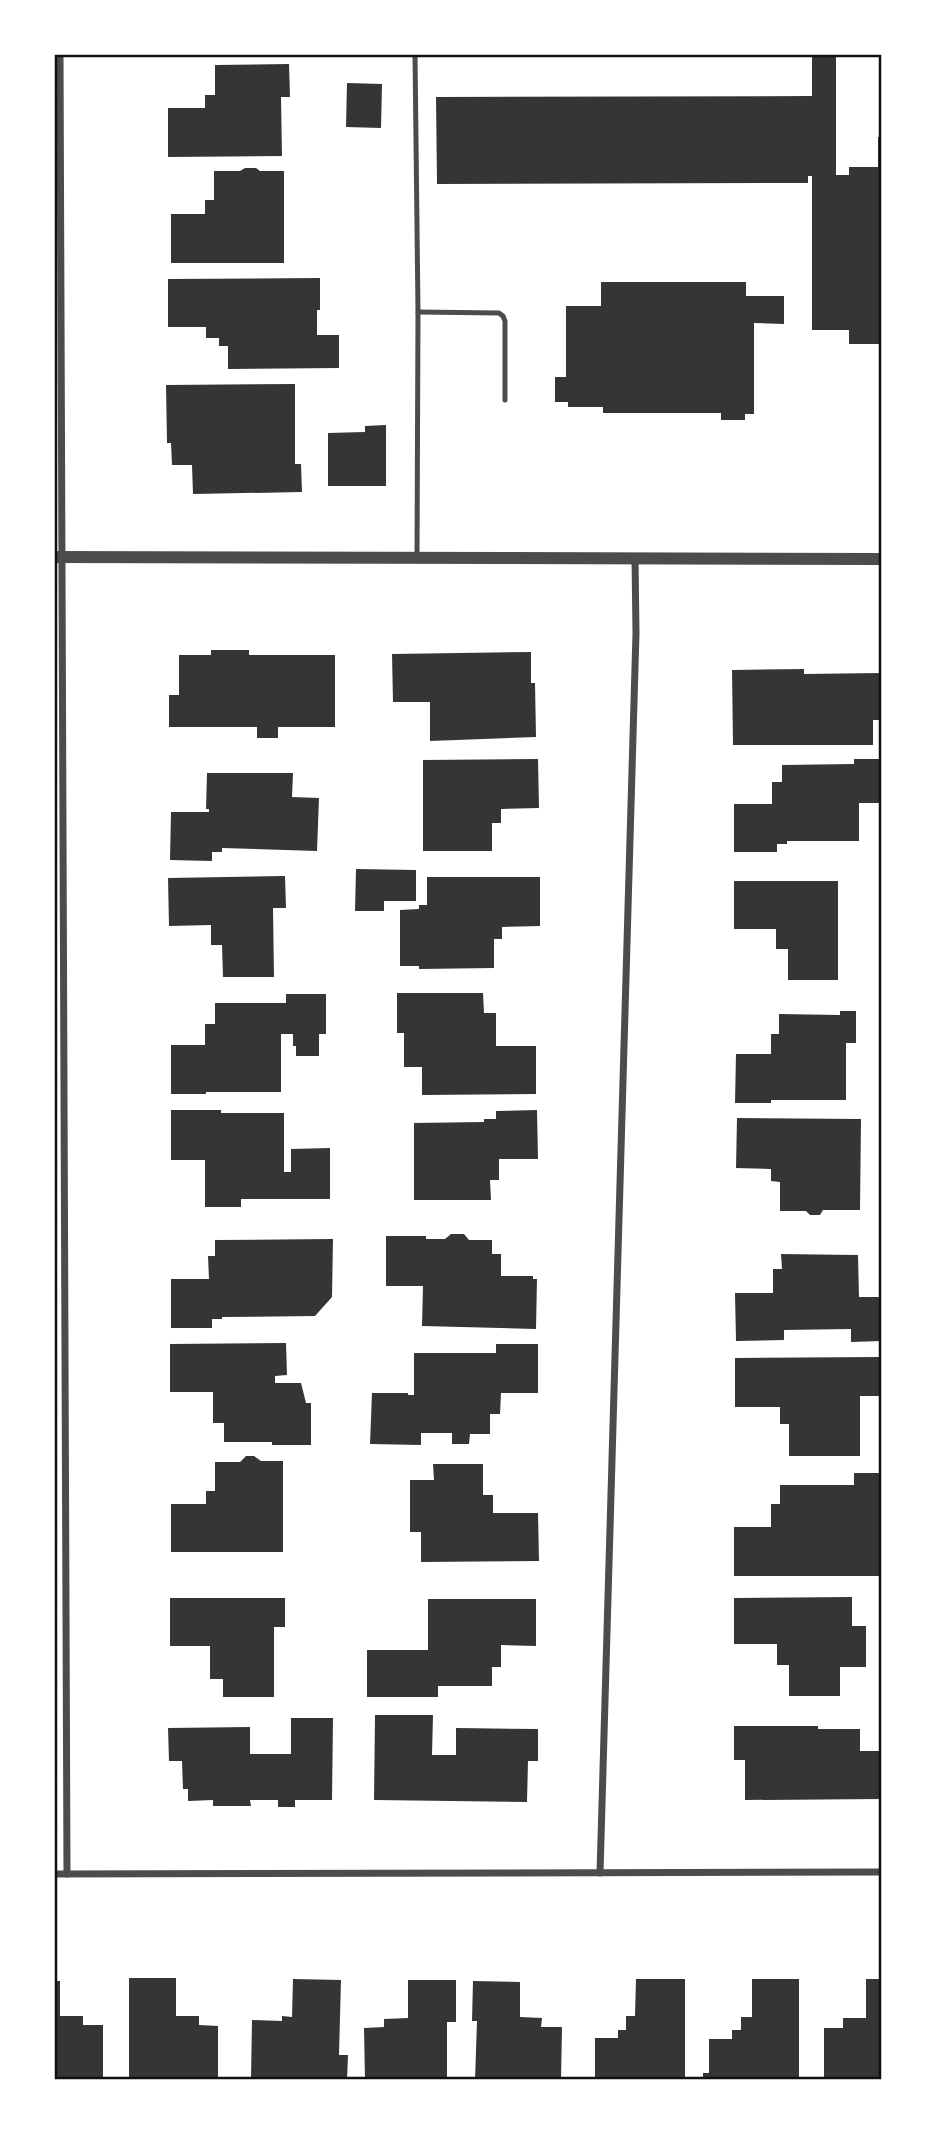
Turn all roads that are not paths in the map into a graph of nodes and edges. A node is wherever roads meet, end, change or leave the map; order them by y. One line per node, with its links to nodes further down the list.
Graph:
1 (60, 54): 5 (street)
2 (415, 54): 3 (lane)
3 (418, 312): 4 (lane); 6 (lane)
4 (505, 400)
5 (58, 557): 6 (street); 12 (street)
6 (418, 558): 7 (street)
7 (635, 558): 8 (street); 10 (street)
8 (882, 559)
9 (882, 1872): 10 (street)
10 (600, 1873): 12 (street)
11 (54, 1874): 12 (street)
12 (67, 1874)

